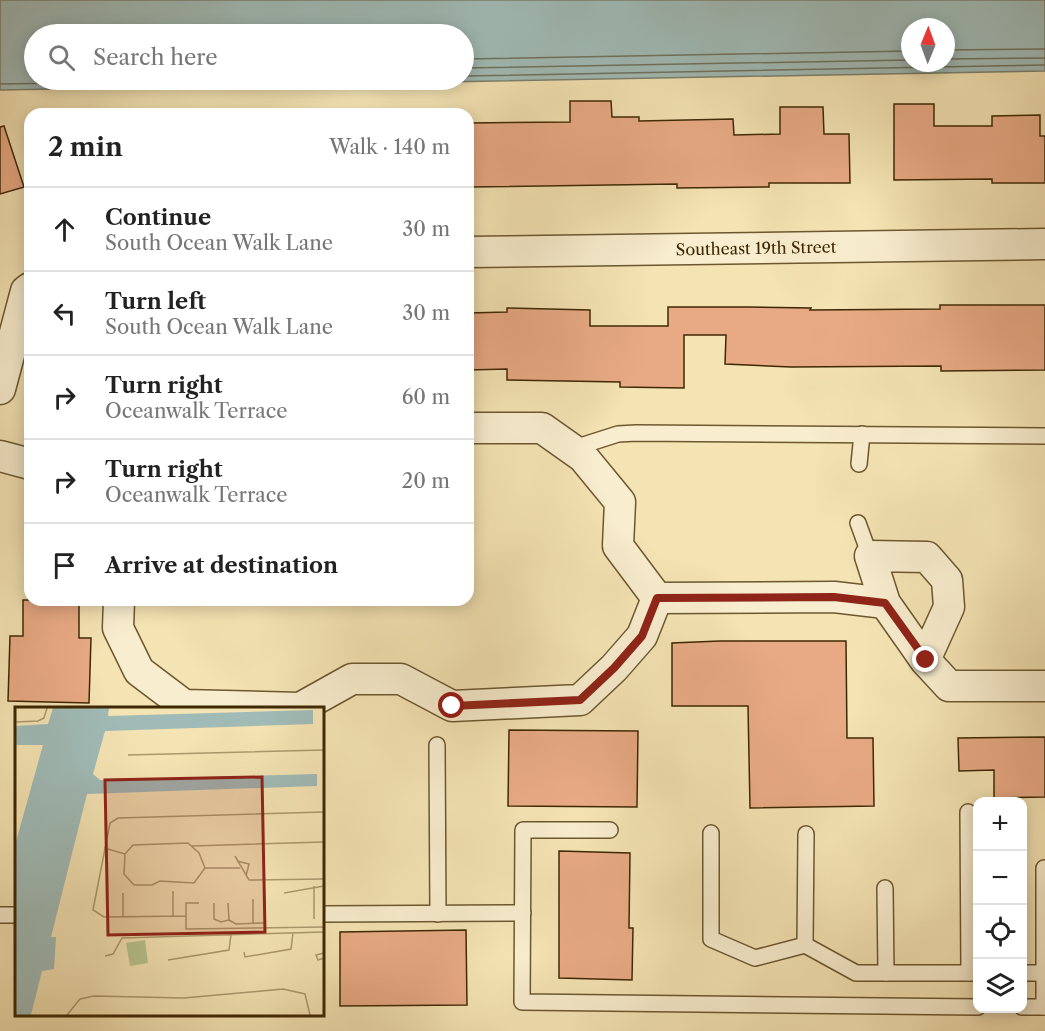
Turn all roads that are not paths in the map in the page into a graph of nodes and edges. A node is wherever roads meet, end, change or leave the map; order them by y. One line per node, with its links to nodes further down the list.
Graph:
1 (1045, 244): 2 (street, Southeast 19th Street)
2 (474, 252)
3 (24, 304): 4 (street)
4 (0, 389)
5 (474, 428): 8 (street)
6 (862, 434): 7 (lane); 8 (lane); 11 (lane)
7 (1045, 436)
8 (571, 449): 14 (street)
9 (0, 456): 10 (street)
10 (24, 462)
11 (859, 464)
12 (858, 523): 13 (lane)
13 (870, 556): 15 (street); 17 (street)
14 (657, 598): 15 (street); 20 (street)
15 (885, 603): 17 (street)
16 (119, 606): 19 (street)
17 (926, 660): 18 (street)
18 (1045, 686)
19 (261, 707)
20 (302, 707)
21 (437, 746): 29 (lane)
22 (968, 812): 33 (lane)
23 (610, 830): 30 (lane)
24 (711, 833): 31 (lane)
25 (806, 834): 31 (lane)
26 (1044, 868): 35 (lane)
27 (885, 888): 32 (lane)
28 (324, 914): 29 (lane)
29 (438, 914): 30 (lane)
30 (523, 914): 36 (lane)
31 (805, 945): 32 (lane)
32 (886, 973): 33 (lane)
33 (973, 973)
34 (1027, 973): 35 (lane)
35 (1044, 973): 38 (lane)
36 (973, 1006)
37 (1027, 1007): 38 (lane)
38 (1044, 1007)

